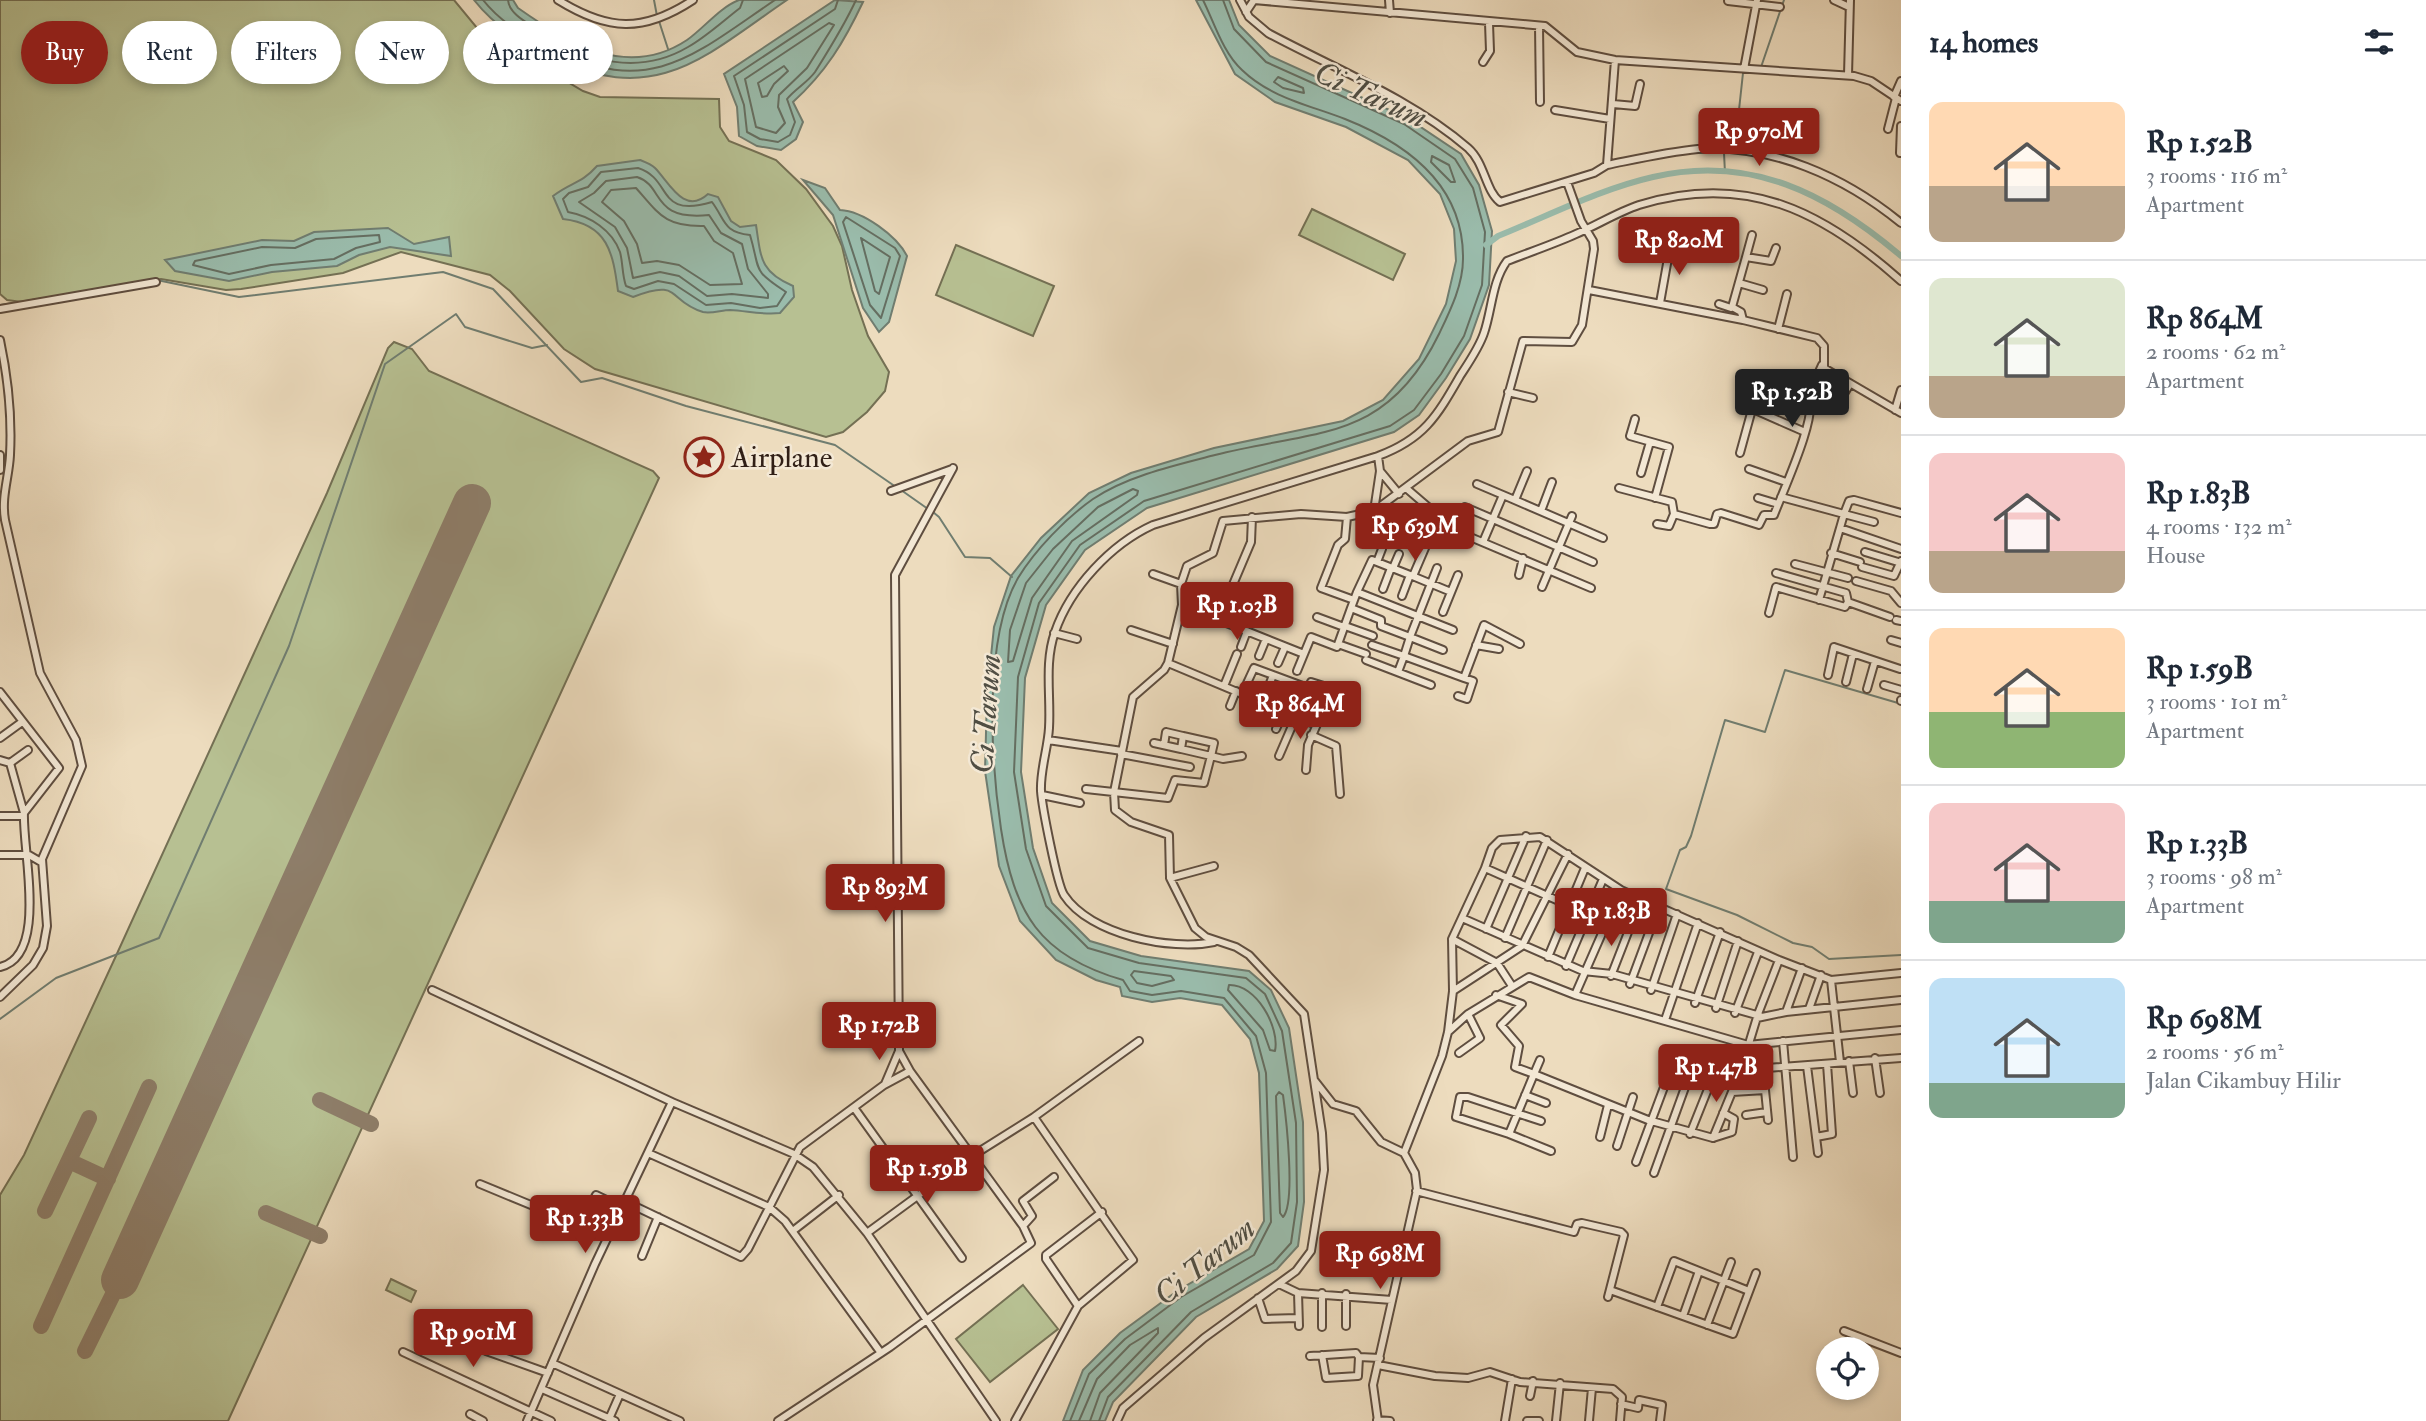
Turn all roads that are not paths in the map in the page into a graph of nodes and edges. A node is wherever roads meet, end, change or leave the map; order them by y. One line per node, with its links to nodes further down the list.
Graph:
1 (558, 0): 2 (street)
2 (693, 0)
3 (1240, 0): 11 (street)
4 (1254, 0): 11 (street); 12 (street)
5 (1389, 0): 12 (street)
6 (1834, 0): 9 (street)
7 (1728, 1): 8 (street)
8 (1757, 2): 10 (street); 17 (street)
9 (1849, 4): 18 (street)
10 (1780, 7)
11 (1246, 12): 30 (street)
12 (1390, 13): 13 (street)
13 (1489, 23): 14 (street); 16 (street)
14 (1539, 26): 15 (street); 22 (street)
15 (1615, 60): 17 (street); 23 (street)
16 (1483, 62)
17 (1744, 69): 18 (street)
18 (1848, 75): 21 (street)
19 (1901, 81): 21 (street)
20 (1640, 83): 23 (street)
21 (1897, 99): 27 (street)
22 (1540, 103)
23 (1613, 104): 25 (street)
24 (1555, 110): 25 (street)
25 (1610, 119): 29 (street)
26 (1901, 127): 28 (street)
27 (1888, 129)
28 (1900, 153)
29 (1607, 165): 30 (street); 31 (street)
30 (1567, 182): 32 (street)
31 (1901, 223)
32 (1587, 229): 37 (street); 40 (street); 65 (street)
33 (1752, 235): 36 (street)
34 (1670, 247): 43 (street)
35 (1776, 248): 36 (street)
36 (1746, 257): 39 (street)
37 (1901, 281)
38 (156, 282): 46 (street)
39 (1738, 283): 41 (street); 45 (street)
40 (1589, 290): 43 (street); 54 (street)
41 (1763, 290)
42 (1787, 294): 49 (street)
43 (1660, 303): 47 (street)
44 (1719, 304): 45 (street)
45 (1732, 307): 47 (street); 48 (street)
46 (0, 309)
47 (1728, 317): 48 (street)
48 (1742, 320): 49 (street)
49 (1778, 329): 51 (street)
50 (0, 340): 56 (street)
51 (1822, 365): 52 (street); 61 (street)
52 (1850, 384): 57 (street); 59 (street)
53 (1901, 390): 59 (street)
54 (1508, 392): 55 (street); 74 (street)
55 (1533, 398)
56 (10, 407): 58 (street); 226 (street)
57 (1836, 407)
58 (0, 409)
59 (1898, 411)
60 (1635, 419): 62 (street)
61 (1805, 432): 63 (street); 72 (street)
62 (1650, 442): 70 (street); 79 (street)
63 (1740, 453)
64 (0, 454): 67 (street)
65 (1378, 456): 68 (street); 83 (street)
66 (1749, 469): 72 (street)
67 (0, 470)
68 (1380, 471): 77 (street); 85 (street)
69 (1527, 471): 81 (street)
70 (1641, 473)
71 (1552, 482): 86 (street)
72 (1786, 482): 82 (street)
73 (1477, 484): 78 (street)
74 (1406, 488): 77 (street); 101 (street)
75 (1619, 488): 79 (street)
76 (891, 491): 287 (street)
77 (1399, 494): 85 (street)
78 (1503, 495): 81 (street); 93 (street)
79 (1655, 498): 88 (street)
80 (1758, 498): 82 (street)
81 (1515, 500): 86 (street)
82 (1779, 500): 88 (street); 89 (street)
83 (1221, 506): 94 (street); 148 (street)
84 (1465, 507): 93 (street)
85 (1374, 511): 92 (street)
86 (1541, 511): 96 (street)
87 (1901, 513): 89 (street)
88 (1674, 514): 97 (street)
89 (1844, 514): 95 (street); 98 (street)
90 (1572, 516): 96 (street)
91 (1252, 517): 92 (street); 94 (street); 134 (street)
92 (1347, 517): 137 (street)
93 (1492, 518): 101 (street); 102 (street)
94 (1223, 521): 124 (street)
95 (1874, 522)
96 (1569, 523): 100 (street); 102 (street)
97 (1657, 524)
98 (1840, 527): 104 (street); 107 (street)
99 (1431, 534): 121 (street)
100 (1603, 538)
101 (1483, 542): 108 (street)
102 (1559, 547): 110 (street); 115 (street)
103 (1382, 549): 109 (street)
104 (1901, 549)
105 (1865, 552): 111 (street)
106 (1399, 554): 113 (street)
107 (1831, 554): 111 (street); 116 (street)
108 (1523, 558): 115 (street); 120 (street)
109 (1377, 562): 113 (street); 130 (street)
110 (1593, 562)
111 (1901, 562)
112 (1796, 564): 116 (street)
113 (1392, 568): 121 (street); 128 (street)
114 (1437, 568): 125 (street)
115 (1549, 570): 126 (street); 129 (street)
116 (1826, 571): 122 (street); 127 (street)
117 (1776, 573): 127 (street)
118 (1153, 574): 124 (street)
119 (1458, 575): 131 (street)
120 (1519, 575)
121 (1411, 576): 125 (street); 132 (street)
122 (1848, 578)
123 (1856, 581): 136 (street)
124 (1181, 584): 155 (street)
125 (1431, 584): 131 (street); 140 (street)
126 (1542, 586)
127 (1821, 587): 133 (street); 135 (street)
128 (1383, 589)
129 (1591, 589)
130 (1357, 592): 137 (street); 140 (street)
131 (1451, 592): 138 (street)
132 (1402, 596)
133 (1819, 600): 135 (street); 139 (street)
134 (1226, 601)
135 (1848, 602): 142 (street)
136 (1901, 603)
137 (1353, 604): 144 (street); 150 (street)
138 (1443, 612)
139 (1769, 613)
140 (1418, 616): 146 (street); 150 (street)
141 (1317, 617): 144 (street)
142 (1896, 619)
143 (1219, 620): 147 (street)
144 (1345, 626): 149 (street); 156 (street)
145 (1130, 630): 155 (street)
146 (1453, 630)
147 (1247, 631): 152 (street); 179 (street)
148 (1054, 633): 151 (street); 199 (street)
149 (1373, 636)
150 (1410, 637): 162 (street); 166 (street)
151 (1077, 639)
152 (1266, 639): 160 (street); 165 (street)
153 (1891, 640): 154 (street)
154 (1901, 643)
155 (1172, 644): 168 (street)
156 (1338, 644): 163 (street); 172 (street)
157 (1520, 644): 159 (street)
158 (1371, 645): 166 (street)
159 (1476, 645): 161 (street); 175 (street)
160 (1285, 647): 163 (street); 169 (street)
161 (1499, 649)
162 (1443, 650)
163 (1304, 654): 171 (street)
164 (1853, 654): 167 (street); 174 (street); 176 (street)
165 (1259, 656)
166 (1404, 656): 172 (street); 175 (street)
167 (1875, 661): 170 (street); 181 (street)
168 (1168, 663): 179 (street); 205 (street)
169 (1278, 663)
170 (1901, 668)
171 (1297, 671)
172 (1398, 672): 177 (street)
173 (1273, 675): 180 (street); 184 (street); 187 (street)
174 (1828, 675)
175 (1464, 678): 185 (street)
176 (1846, 682)
177 (1431, 685)
178 (1884, 685): 182 (street)
179 (1224, 686): 184 (street)
180 (1308, 688): 191 (street); 194 (street)
181 (1867, 689)
182 (1901, 690)
183 (0, 692): 193 (street)
184 (1239, 692): 186 (street); 188 (street)
185 (1458, 696)
186 (1251, 698): 187 (street); 190 (street)
187 (1263, 703): 189 (street); 192 (street)
188 (1230, 706)
189 (1284, 711): 191 (street); 195 (street)
190 (1244, 713)
191 (1295, 716): 194 (street); 209 (street)
192 (1257, 718)
193 (22, 722): 198 (street); 219 (street)
194 (1316, 725): 196 (street)
195 (1276, 729)
196 (1311, 735): 213 (street); 216 (street)
197 (1184, 736): 200 (street); 202 (street); 203 (street)
198 (0, 738)
199 (1048, 740): 205 (street); 217 (street)
200 (1202, 741): 206 (street); 207 (street)
201 (1154, 743): 202 (street)
202 (1164, 745): 203 (street)
203 (1181, 749): 206 (street)
204 (28, 750): 211 (street)
205 (1122, 753): 212 (street); 215 (street)
206 (1199, 753): 207 (street)
207 (1211, 756): 208 (street); 215 (street)
208 (1242, 756)
209 (1279, 756)
210 (0, 760): 211 (street)
211 (10, 763): 219 (street)
212 (1190, 767)
213 (1306, 769)
214 (1086, 789): 215 (street)
215 (1114, 792): 230 (street)
216 (1340, 794)
217 (1042, 795): 218 (street); 247 (street)
218 (1080, 803)
219 (24, 815): 220 (street); 223 (street)
220 (0, 816)
221 (1526, 836): 222 (street); 228 (street); 231 (street)
222 (1547, 840): 224 (street); 233 (street)
223 (26, 854): 225 (street); 226 (street); 255 (street)
224 (1568, 854): 229 (street); 235 (street)
225 (0, 855)
226 (41, 862): 270 (street)
227 (1214, 866): 230 (street)
228 (1485, 868): 231 (street); 241 (street)
229 (1585, 868): 232 (street); 238 (street)
230 (1170, 878): 247 (street)
231 (1507, 878): 233 (street); 243 (street)
232 (1603, 879): 234 (street); 239 (street)
233 (1526, 888): 235 (street); 245 (street)
234 (1621, 890): 236 (street); 257 (street)
235 (1546, 897): 238 (street); 249 (street)
236 (1641, 899): 237 (street); 260 (street)
237 (1659, 906): 240 (street); 262 (street)
238 (1570, 907): 239 (street); 251 (street)
239 (1588, 914): 254 (street)
240 (1677, 914): 242 (street); 264 (street)
241 (1462, 918): 243 (street); 246 (street)
242 (1698, 923): 244 (street); 267 (street)
243 (1486, 929): 245 (street)
244 (1720, 932): 248 (street); 271 (street)
245 (1505, 938): 249 (street)
246 (1452, 939): 253 (street); 266 (street)
247 (1216, 942): 303 (street)
248 (1738, 942): 250 (street); 273 (street)
249 (1522, 946): 251 (street); 253 (street)
250 (1758, 952): 252 (street); 276 (street)
251 (1548, 957): 254 (street)
252 (1779, 960): 256 (street); 279 (street)
253 (1497, 963): 263 (street); 266 (street)
254 (1566, 965): 257 (street)
255 (0, 966)
256 (1802, 968): 259 (street); 277 (street)
257 (1586, 971): 260 (street); 269 (street)
258 (1901, 973): 261 (street)
259 (1821, 975): 261 (street); 275 (street)
260 (1611, 976): 262 (street)
261 (1831, 980): 274 (street)
262 (1631, 982): 264 (street)
263 (1512, 986): 268 (street); 269 (street)
264 (1652, 988): 267 (street)
265 (432, 990): 311 (street)
266 (1453, 991): 282 (street)
267 (1675, 992): 271 (street); 280 (street)
268 (1496, 995): 278 (street); 302 (street)
269 (1575, 995): 280 (street)
270 (0, 997)
271 (1696, 1000): 273 (street)
272 (1901, 1000): 274 (street)
273 (1717, 1006): 276 (street)
274 (1834, 1006): 275 (street); 283 (street)
275 (1809, 1009): 277 (street)
276 (1736, 1011): 279 (street)
277 (1786, 1012): 279 (street)
278 (1468, 1014): 282 (street); 288 (street)
279 (1758, 1016): 286 (street)
280 (1665, 1020): 286 (street)
281 (1901, 1030): 283 (street)
282 (1448, 1032): 331 (street)
283 (1837, 1035): 285 (street); 294 (street)
284 (1139, 1041): 320 (street)
285 (1783, 1041): 286 (street); 298 (street)
286 (1748, 1045): 299 (street)
287 (899, 1051): 301 (street); 304 (street)
288 (1458, 1053)
289 (1696, 1057): 296 (street); 323 (street); 324 (street)
290 (1901, 1057): 291 (street)
291 (1875, 1058): 293 (street); 307 (street)
292 (1540, 1060): 302 (street)
293 (1849, 1061): 294 (street); 308 (street)
294 (1840, 1062): 295 (street)
295 (1827, 1063): 297 (street); 328 (street)
296 (1718, 1064): 299 (street); 326 (street)
297 (1807, 1066): 298 (street); 328 (street)
298 (1785, 1068): 300 (street); 337 (street)
299 (1741, 1070): 300 (street); 306 (street)
300 (1763, 1070): 305 (street)
301 (910, 1071): 304 (street); 336 (street)
302 (1534, 1074): 309 (street); 313 (street)
303 (1314, 1079): 331 (street); 360 (street)
304 (884, 1085): 314 (street)
305 (1765, 1090): 306 (street); 316 (street)
306 (1732, 1093): 318 (street)
307 (1880, 1093)
308 (1853, 1094)
309 (1525, 1095): 312 (street); 317 (street)
310 (1633, 1097): 315 (street)
311 (672, 1102): 333 (street); 335 (street)
312 (1546, 1103)
313 (1608, 1105): 315 (street); 327 (street)
314 (855, 1109): 335 (street); 344 (street)
315 (1628, 1112): 323 (street); 330 (street)
316 (1767, 1112): 319 (street); 321 (street)
317 (1518, 1113): 322 (street); 325 (street); 325 (street)
318 (1723, 1113): 329 (street); 329 (street)
319 (1746, 1115)
320 (1034, 1117): 336 (street); 348 (street)
321 (1768, 1120)
322 (1541, 1121)
323 (1651, 1121): 324 (street); 338 (street)
324 (1671, 1128): 326 (street); 339 (street)
325 (1509, 1134): 332 (street)
326 (1690, 1134): 329 (street)
327 (1600, 1137)
328 (1816, 1137): 334 (street)
329 (1713, 1138)
330 (1617, 1146)
331 (1402, 1151): 342 (street)
332 (1551, 1151)
333 (648, 1153): 345 (street); 346 (street)
334 (1818, 1153)
335 (794, 1154): 343 (street); 346 (street)
336 (972, 1156): 344 (street); 351 (street)
337 (1793, 1157)
338 (1636, 1162)
339 (1654, 1173)
340 (1054, 1177): 351 (street)
341 (480, 1184): 347 (street)
342 (1416, 1191): 366 (street); 368 (street)
343 (839, 1195): 352 (street); 353 (street)
344 (918, 1195): 353 (street); 355 (street)
345 (625, 1205): 349 (street); 350 (street); 383 (street)
346 (769, 1207): 350 (street); 352 (street)
347 (543, 1210)
348 (1102, 1212): 367 (street); 367 (street)
349 (587, 1213)
350 (658, 1217): 354 (street)
351 (1023, 1226): 370 (street)
352 (793, 1230): 377 (street)
353 (867, 1233): 370 (street)
354 (642, 1256)
355 (962, 1258)
356 (1731, 1262): 359 (street)
357 (1699, 1271): 359 (street); 368 (street); 369 (street)
358 (1756, 1273): 361 (street)
359 (1723, 1280): 361 (street); 371 (street)
360 (1279, 1284): 362 (street); 365 (street)
361 (1749, 1291): 371 (street)
362 (1298, 1293): 363 (street); 365 (street)
363 (1322, 1293): 364 (street); 372 (street)
364 (1346, 1294): 366 (street); 373 (street)
365 (1258, 1298): 404 (street)
366 (1392, 1300): 382 (street)
367 (1079, 1306): 403 (street)
368 (1657, 1307): 369 (street)
369 (1683, 1316): 371 (street)
370 (926, 1320): 377 (street); 402 (street)
371 (1707, 1325)
372 (1322, 1326)
373 (1346, 1326)
374 (1843, 1331): 378 (street)
375 (486, 1351): 384 (street)
376 (403, 1352): 393 (street)
377 (881, 1353): 401 (street)
378 (1901, 1353)
379 (1322, 1355): 380 (street); 381 (street); 381 (street)
380 (1310, 1356)
381 (1359, 1357): 382 (street)
382 (1379, 1361): 385 (street); 396 (street)
383 (552, 1363): 384 (street); 390 (street)
384 (548, 1373): 389 (street)
385 (1512, 1380): 386 (street); 406 (street)
386 (1533, 1381): 387 (street); 391 (street)
387 (1560, 1384): 388 (street); 409 (street)
388 (1592, 1388): 392 (street); 411 (street)
389 (542, 1389): 393 (street); 395 (street)
390 (621, 1394): 395 (street); 400 (street)
391 (1530, 1396)
392 (1621, 1405): 412 (street); 413 (street)
393 (532, 1412): 398 (street); 399 (street)
394 (470, 1414): 397 (street)
395 (611, 1420)
396 (1377, 1420): 405 (street)
397 (483, 1421)
398 (527, 1421)
399 (551, 1421)
400 (680, 1421)
401 (778, 1421)
402 (996, 1421)
403 (1015, 1421)
404 (1117, 1421)
405 (1390, 1421)
406 (1505, 1421)
407 (1527, 1421): 408 (street)
408 (1539, 1421)
409 (1556, 1421): 410 (street)
410 (1563, 1421)
411 (1589, 1421)
412 (1620, 1421)
413 (1660, 1421)

